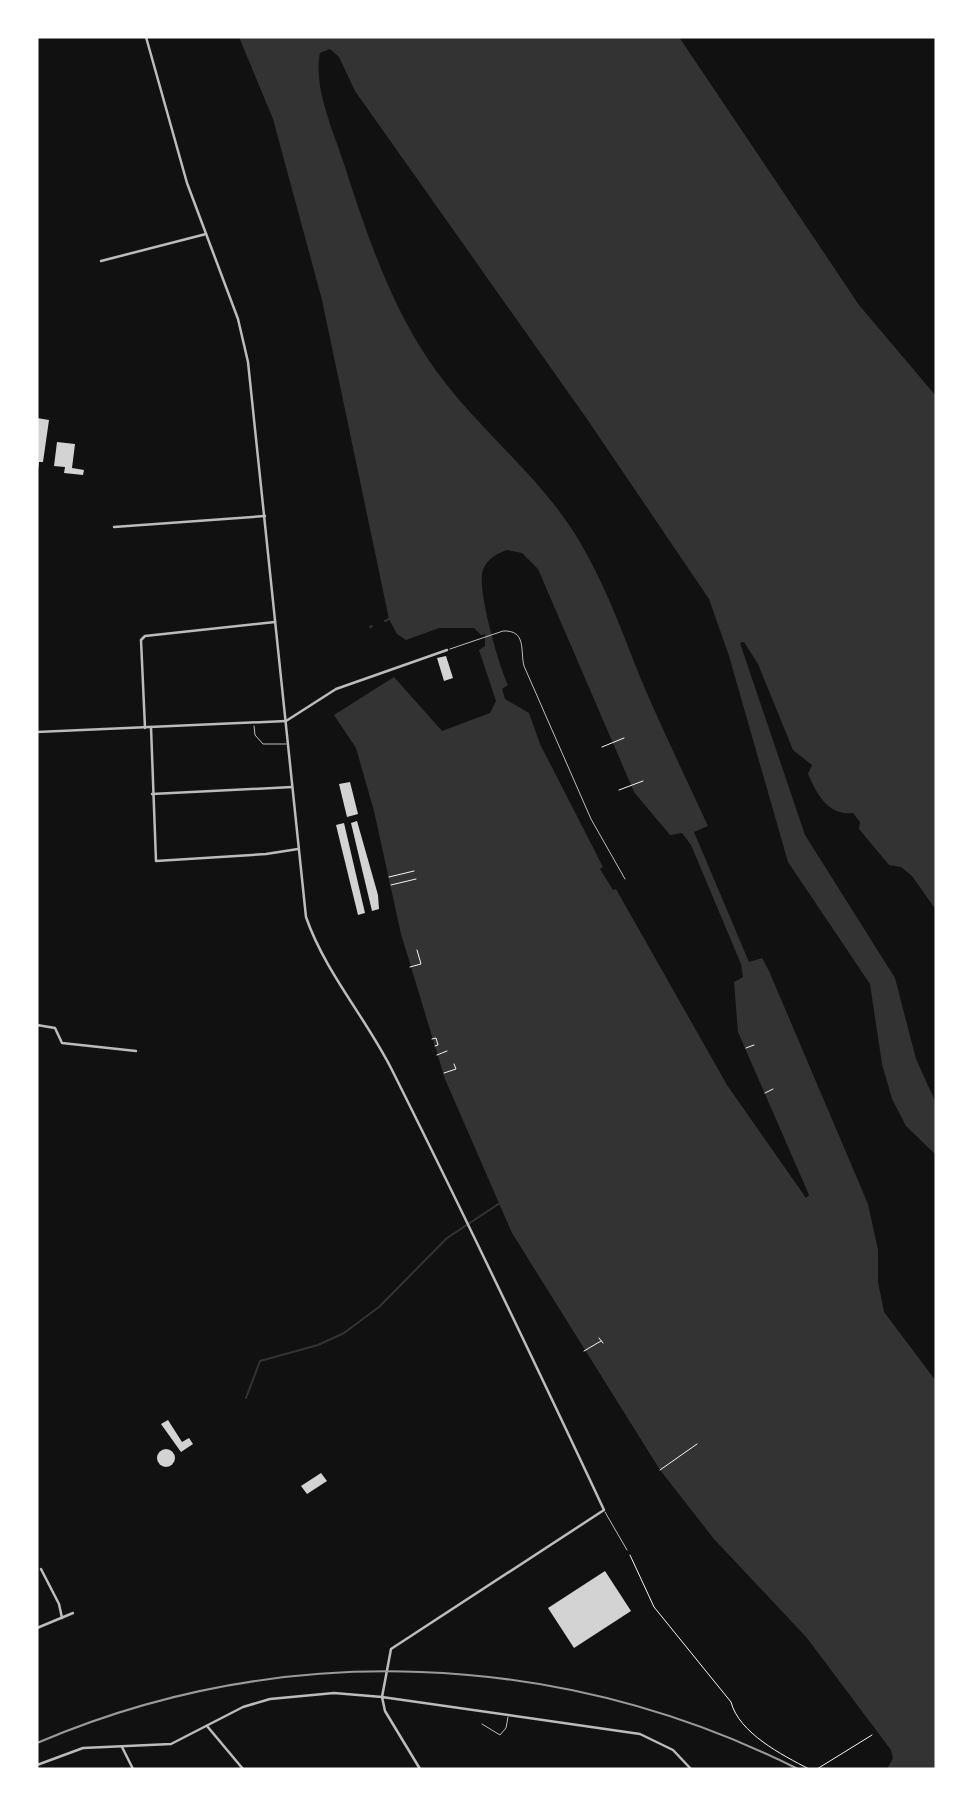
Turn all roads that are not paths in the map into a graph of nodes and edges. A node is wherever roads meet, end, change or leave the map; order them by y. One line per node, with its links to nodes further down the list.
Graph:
1 (146, 37): 2 (street)
2 (206, 234): 3 (street); 4 (street)
3 (101, 261)
4 (265, 516): 5 (street); 6 (street)
5 (114, 527)
6 (276, 622): 8 (street); 10 (street)
7 (447, 650): 8 (street); 17 (lane)
8 (286, 721): 9 (street); 13 (street)
9 (253, 724): 11 (street); 13 (lane)
10 (145, 727): 11 (street); 12 (street)
11 (151, 727): 15 (street)
12 (37, 732)
13 (288, 744): 14 (street)
14 (292, 787): 15 (street); 16 (street)
15 (152, 794): 16 (street)
16 (298, 849): 20 (street)
17 (625, 879)
18 (37, 1025): 19 (street)
19 (136, 1051)
20 (604, 1510): 21 (lane); 26 (street)
21 (627, 1550)
22 (41, 1569): 24 (street)
23 (73, 1613): 24 (street)
24 (62, 1618): 25 (street)
25 (37, 1628)
26 (382, 1697): 27 (street); 29 (street); 34 (street)
27 (508, 1714): 28 (lane); 35 (street)
28 (482, 1724)
29 (207, 1726): 30 (street); 33 (street)
30 (122, 1747): 31 (street); 32 (street)
31 (37, 1765)
32 (134, 1769)
33 (243, 1769)
34 (421, 1769)
35 (691, 1769)

